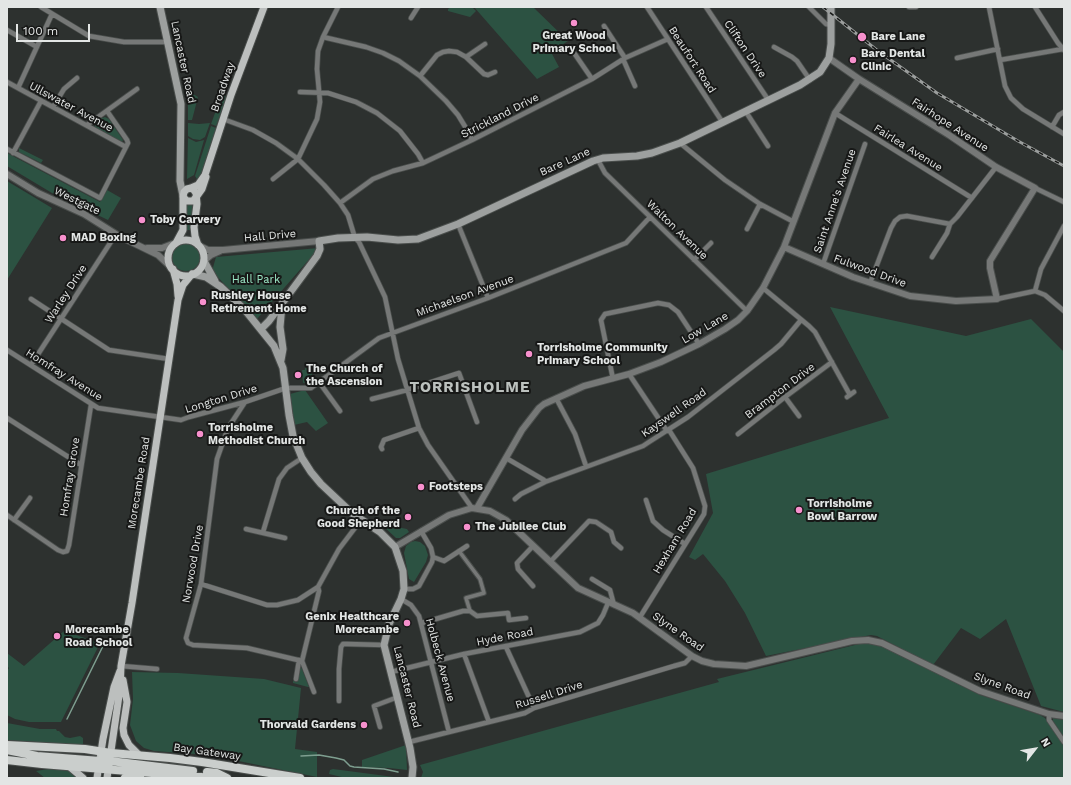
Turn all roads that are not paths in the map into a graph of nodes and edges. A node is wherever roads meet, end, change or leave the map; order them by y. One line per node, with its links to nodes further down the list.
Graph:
1 (41, 7): 14 (street)
2 (160, 7): 21 (main road, Lancaster Road)
3 (264, 7): 52 (main road, Broadway)
4 (338, 7): 19 (street)
5 (418, 7): 15 (street)
6 (646, 7): 20 (street, Beaufort Road)
7 (706, 7): 46 (street, Clifton Drive)
8 (808, 7): 16 (street)
9 (831, 7): 16 (main road)
10 (909, 7): 11 (street)
11 (916, 7)
12 (989, 7): 27 (street)
13 (1035, 7): 26 (street)
14 (52, 14): 21 (street); 23 (street)
15 (411, 18)
16 (831, 25): 30 (main road)
17 (604, 26): 29 (street)
18 (7, 30): 23 (street)
19 (323, 37): 34 (street); 44 (street)
20 (668, 39): 29 (street, Strickland Drive); 53 (street, Beaufort Road)
21 (168, 42): 68 (main road, Lancaster Road)
22 (485, 44): 28 (street)
23 (37, 47): 41 (street)
24 (570, 47): 36 (street)
25 (774, 47): 38 (street)
26 (1064, 49): 32 (street)
27 (998, 50): 31 (street); 32 (street)
28 (466, 57): 33 (street); 34 (street)
29 (624, 58): 36 (street, Strickland Drive); 40 (street)
30 (829, 58): 37 (street, Fairhope Avenue); 38 (main road, Bare Lane)
31 (957, 58)
32 (1000, 60): 55 (street)
33 (495, 72)
34 (420, 76): 57 (street)
35 (77, 78): 47 (street)
36 (592, 79): 57 (street, Strickland Drive)
37 (859, 79): 51 (street, Low Lane); 67 (street, Fairhope Avenue)
38 (810, 80): 46 (main road, Bare Lane)
39 (7, 82): 41 (street, Ullswater Avenue)
40 (635, 86)
41 (18, 88): 45 (street, Ullswater Avenue)
42 (137, 89): 48 (street)
43 (300, 92): 44 (street)
44 (320, 92): 64 (street); 66 (street)
45 (41, 101): 47 (street, Ullswater Avenue); 63 (street)
46 (769, 101): 49 (main road, Bare Lane)
47 (54, 107): 54 (street, Ullswater Avenue)
48 (107, 111): 54 (street); 61 (street)
49 (746, 112): 53 (main road, Bare Lane); 60 (street)
50 (1064, 112): 55 (street)
51 (835, 113): 76 (street, Fairlea Avenue); 81 (street, Low Lane)
52 (223, 119): 64 (street); 70 (main road, Broadway)
53 (723, 123): 58 (main road, Bare Lane)
54 (88, 125): 61 (street, Ullswater Avenue)
55 (1052, 127): 56 (street)
56 (1064, 134)
57 (472, 140): 66 (street, Strickland Drive)
58 (680, 143): 65 (main road, Bare Lane); 79 (street)
59 (865, 144): 98 (street, Saint Anne's Avenue)
60 (768, 146)
61 (126, 147): 63 (street)
62 (7, 149): 63 (street)
63 (14, 153)
64 (298, 159): 71 (street); 78 (street)
65 (598, 160): 80 (street, Walton Avenue); 82 (main road, Bare Lane)
66 (423, 163): 78 (street, Strickland Drive)
67 (996, 167): 73 (street, Fairhope Avenue); 76 (street)
68 (182, 169): 72 (main road, Lancaster Road); 75 (main road, Lancaster Road)
69 (7, 174): 86 (street, Westgate)
70 (205, 175): 72 (main road, Broadway); 74 (main road, Broadway)
71 (273, 179)
72 (191, 188): 74 (main road); 75 (main road)
73 (1035, 188): 77 (street, Fairhope Avenue); 107 (street)
74 (197, 196): 75 (main road); 91 (main road)
75 (183, 197): 89 (main road, Lancaster Road)
76 (972, 198): 83 (street)
77 (1064, 202)
78 (340, 203): 87 (street)
79 (760, 204): 81 (street); 85 (street)
80 (650, 216): 96 (street, Walton Avenue); 105 (street, Michaelson Avenue)
81 (794, 222): 93 (street, Low Lane)
82 (458, 224): 87 (main road, Bare Lane); 105 (street)
83 (950, 224): 95 (street); 101 (street)
84 (1064, 226): 104 (street)
85 (747, 228)
86 (116, 234): 92 (street, Westgate); 112 (street, Warley Drive)
87 (355, 238): 88 (main road, Bare Lane); 115 (street)
88 (319, 241): 94 (street, Hall Drive); 109 (main road)
89 (176, 243): 91 (main road); 92 (street, Westgate); 99 (main road)
90 (711, 243): 96 (street)
91 (199, 245): 94 (street, Hall Drive); 97 (main road)
92 (138, 246): 99 (street, Westgate)
93 (784, 247): 98 (street, Fulwood Drive); 103 (street, Low Lane)
94 (223, 250): 97 (street, Hall Drive)
95 (932, 257)
96 (694, 260): 110 (street, Walton Avenue)
97 (204, 261): 100 (main road); 102 (main road, Lancaster Road)
98 (823, 264): 101 (street, Fulwood Drive)
99 (172, 269): 100 (main road); 108 (main road, Morecambe Road)
100 (192, 274): 102 (main road, Lancaster Road); 108 (main road, Morecambe Road)
101 (870, 283): 107 (street, Fulwood Drive)
102 (220, 287): 114 (main road, Lancaster Road)
103 (763, 288): 110 (street, Low Lane); 113 (street)
104 (1035, 291): 107 (street, Fulwood Drive); 111 (street)
105 (488, 298): 115 (street, Michaelson Avenue)
106 (31, 299): 112 (street)
107 (997, 299)
108 (178, 300): 118 (main road, Morecambe Road)
109 (282, 303): 114 (main road); 119 (main road)
110 (747, 311): 116 (street, Low Lane)
111 (1064, 311)
112 (61, 318): 118 (street); 121 (street, Warley Drive)
113 (801, 320): 120 (street); 139 (street, Kayswell Road)
114 (261, 328): 119 (main road, Lancaster Road)
115 (393, 332): 124 (street, Michaelson Avenue); 126 (street)
116 (699, 344): 122 (street, Low Lane); 123 (street)
117 (7, 350): 121 (street, Homfray Avenue)
118 (169, 359): 135 (main road, Morecambe Road)
119 (281, 360): 125 (main road, Lancaster Road)
120 (832, 362): 127 (street); 128 (street, Brampton Drive)
121 (31, 365): 132 (street, Homfray Avenue)
122 (629, 374): 123 (street, Low Lane); 139 (street, Hexham Road)
123 (613, 379): 129 (street, Low Lane)
124 (319, 382): 125 (street, Michaelson Avenue); 133 (street)
125 (286, 388): 131 (street, Longton Drive); 142 (main road, Lancaster Road)
126 (407, 390): 130 (street); 137 (street); 138 (street)
127 (851, 395)
128 (785, 397): 134 (street); 140 (street, Brampton Drive)
129 (556, 398): 143 (street, Low Lane); 145 (street)
130 (372, 399)
131 (244, 402): 135 (street, Longton Drive); 167 (street, Norwood Drive)
132 (91, 405): 135 (street, Homfray Avenue); 144 (street, Homfray Grove)
133 (340, 410)
134 (799, 416)
135 (160, 417): 183 (main road, Morecambe Road)
136 (7, 418): 144 (street)
137 (477, 422)
138 (419, 428): 141 (street); 150 (street)
139 (668, 430): 145 (street, Kayswell Road); 158 (street, Hexham Road)
140 (738, 434)
141 (382, 450)
142 (302, 458): 153 (main road, Lancaster Road); 156 (street)
143 (506, 458): 146 (street); 150 (street, Low Lane)
144 (81, 465): 152 (street, Homfray Grove)
145 (586, 466): 146 (street, Kayswell Road)
146 (545, 482): 148 (street, Kayswell Road)
147 (30, 498): 152 (street)
148 (515, 499)
149 (646, 500): 158 (street)
150 (474, 508): 155 (street); 160 (street, Slyne Road)
151 (7, 516): 152 (street)
152 (14, 520)
153 (361, 520): 161 (main road, Lancaster Road); 169 (street)
154 (246, 529): 156 (street)
155 (420, 531): 161 (street); 164 (street)
156 (263, 532): 157 (street)
157 (285, 538)
158 (685, 544): 174 (street, Hexham Road)
159 (467, 546): 163 (street)
160 (533, 546): 165 (street, Slyne Road); 168 (street)
161 (395, 547): 170 (main road, Lancaster Road)
162 (621, 548): 165 (street)
163 (459, 551): 164 (street); 173 (street)
164 (433, 557): 170 (street)
165 (550, 562): 172 (street, Slyne Road)
166 (592, 578): 172 (street)
167 (201, 584): 169 (street); 181 (street, Norwood Drive)
168 (533, 586)
169 (318, 587): 181 (street)
170 (404, 589): 171 (main road, Lancaster Road)
171 (401, 599): 176 (street, Holbeck Avenue); 177 (main road, Lancaster Road)
172 (611, 604): 174 (street, Slyne Road); 178 (street, Hyde Road)
173 (470, 611): 175 (street); 176 (street)
174 (640, 617): 180 (street, Slyne Road)
175 (526, 618)
176 (422, 623): 182 (street, Holbeck Avenue)
177 (384, 645): 185 (main road, Lancaster Road); 189 (street)
178 (506, 647): 179 (street, Hyde Road); 190 (street)
179 (464, 654): 182 (street, Hyde Road); 193 (street)
180 (692, 656): 190 (street, Russell Drive); 191 (street, Slyne Road)
181 (301, 661): 186 (street); 187 (street)
182 (431, 662): 185 (street, Hyde Road); 195 (street, Holbeck Avenue)
183 (121, 670): 184 (street); 200 (main road); 201 (main road, Morecambe Road); 203 (main road, Morecambe Road)
184 (157, 670)
185 (392, 672): 188 (main road, Lancaster Road)
186 (296, 679)
187 (314, 692)
188 (398, 697): 194 (street); 196 (main road, Lancaster Road)
189 (339, 701)
190 (534, 708): 193 (street, Russell Drive)
191 (1049, 714): 192 (street, Slyne Road); 197 (street)
192 (1064, 716)
193 (489, 722): 195 (street, Russell Drive)
194 (380, 727)
195 (449, 732): 196 (street, Russell Drive)
196 (409, 742): 212 (main road, Lancaster Road)
197 (1064, 742)
198 (7, 745): 201 (highway)
199 (7, 750): 201 (highway)
200 (139, 755): 203 (highway, Bay Gateway); 211 (highway, Bay Gateway)
201 (100, 758): 203 (highway); 203 (highway); 204 (highway); 207 (main road, Morecambe Road)
202 (7, 760): 204 (highway)
203 (109, 766): 205 (highway); 210 (highway)
204 (70, 767): 206 (main road)
205 (174, 775): 208 (highway); 209 (highway)
206 (83, 778)
207 (97, 778)
208 (125, 778)
209 (213, 778)
210 (227, 778)
211 (300, 778)
212 (412, 778)

